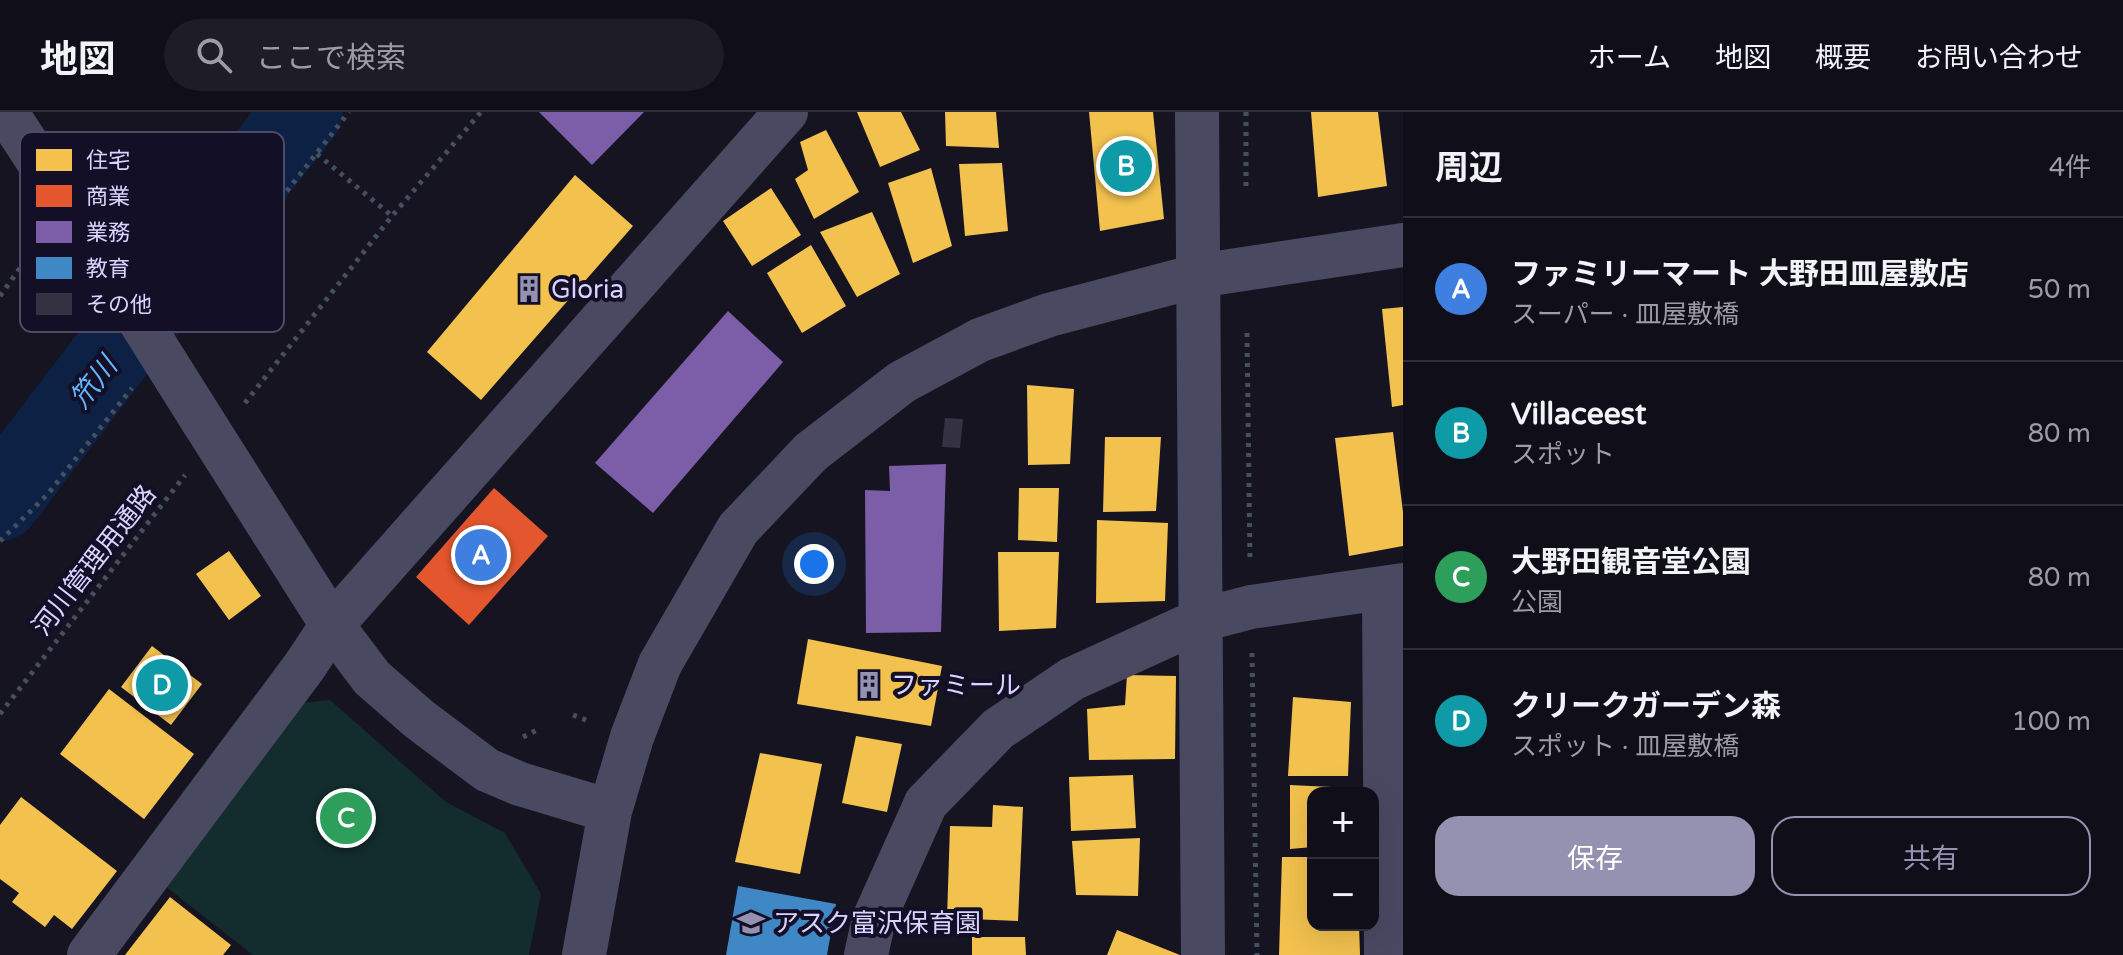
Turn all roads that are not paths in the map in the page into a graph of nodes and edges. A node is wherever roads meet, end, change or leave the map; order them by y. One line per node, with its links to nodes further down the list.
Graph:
1 (6, 112): 4 (street, bridge)
2 (786, 112): 10 (street)
3 (1197, 112): 6 (street)
4 (20, 133)
5 (1403, 245): 6 (street)
6 (1197, 276): 9 (street); 11 (street)
7 (147, 332): 10 (street, bridge)
8 (1393, 586): 9 (street); 12 (street)
9 (1201, 620): 15 (street); 16 (street)
10 (332, 625): 11 (street); 13 (street)
11 (610, 811): 14 (street)
12 (1393, 836): 17 (street)
13 (89, 955)
14 (584, 955)
15 (866, 955)
16 (1203, 955)
17 (1386, 955)

